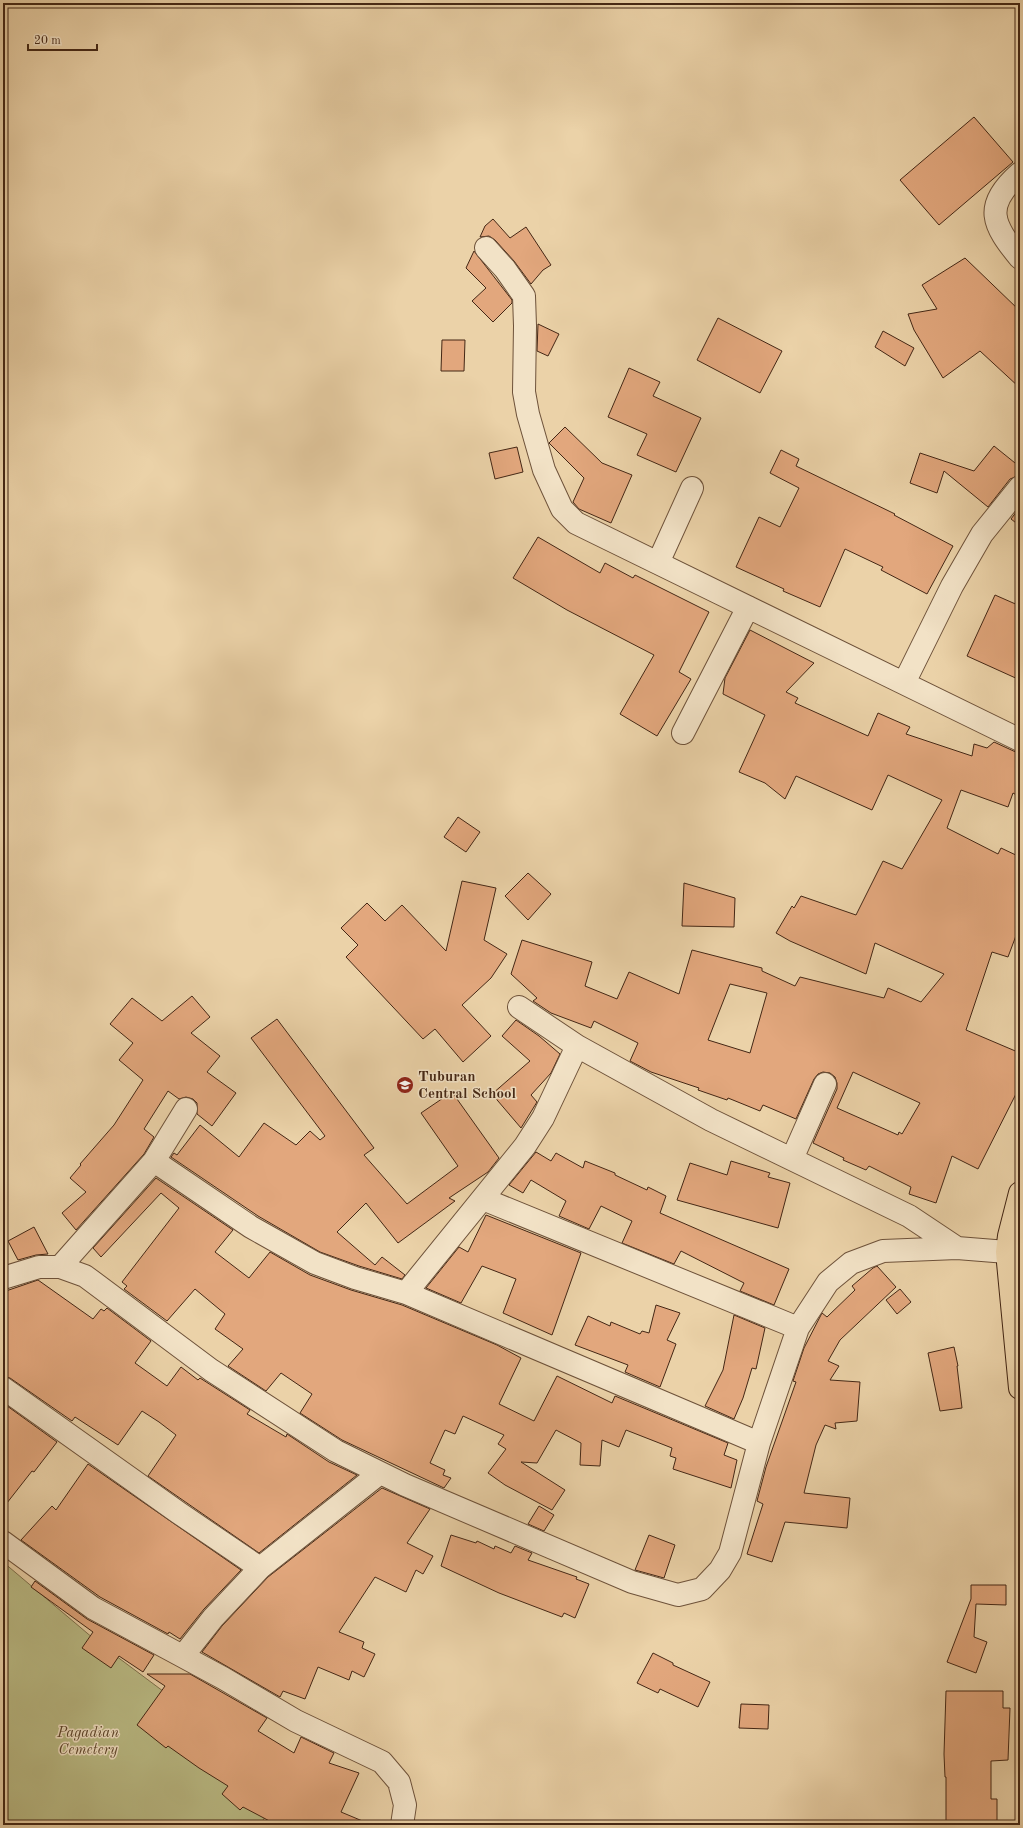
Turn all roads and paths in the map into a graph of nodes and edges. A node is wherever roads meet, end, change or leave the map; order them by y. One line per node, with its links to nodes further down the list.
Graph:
1 (1020, 174): 3 (street)
2 (486, 248): 6 (street)
3 (1020, 258)
4 (1020, 487): 8 (street)
5 (692, 488): 6 (street)
6 (658, 563): 7 (street)
7 (748, 607): 8 (street); 9 (street)
8 (904, 683): 10 (street)
9 (683, 733)
10 (1020, 740)
11 (519, 1007): 12 (street)
12 (577, 1046): 15 (street); 18 (street)
13 (825, 1084): 15 (street)
14 (186, 1108): 16 (street)
15 (792, 1159): 19 (street)
16 (154, 1161): 21 (street); 23 (street)
17 (1020, 1193): 20 (main road)
18 (483, 1199): 23 (street); 24 (street)
19 (957, 1248): 20 (street); 24 (street)
20 (1007, 1252): 26 (main road)
21 (60, 1267): 22 (street); 28 (street)
22 (3, 1278)
23 (406, 1293): 27 (street)
24 (798, 1328): 27 (street)
25 (3, 1388): 30 (street)
26 (1020, 1388)
27 (759, 1443): 28 (street)
28 (380, 1473): 30 (street)
29 (3, 1542): 31 (street)
30 (260, 1568): 31 (street)
31 (183, 1656): 32 (street)
32 (402, 1825)

